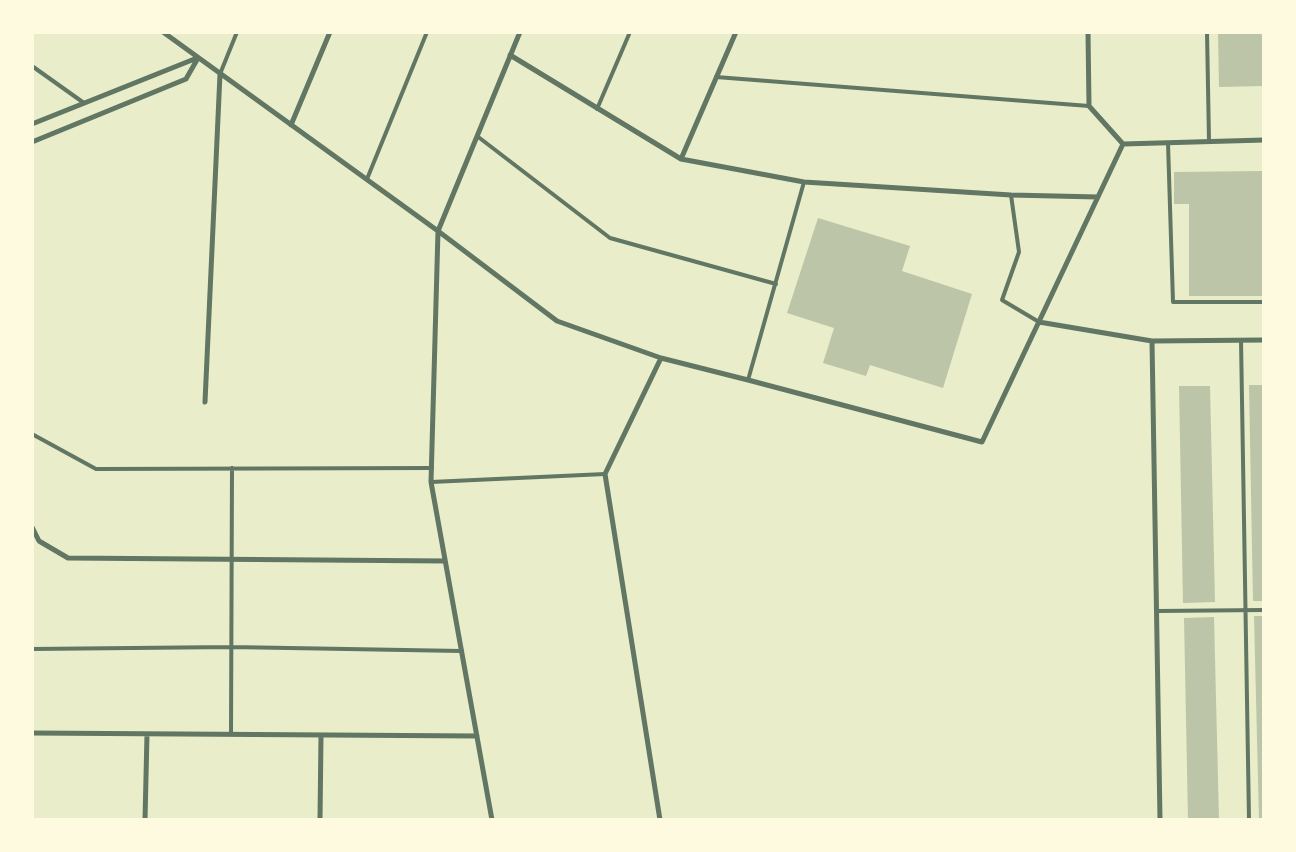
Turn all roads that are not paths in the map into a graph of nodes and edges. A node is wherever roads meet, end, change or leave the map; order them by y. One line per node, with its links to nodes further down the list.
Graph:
1 (162, 32): 11 (street)
2 (237, 32): 13 (lane)
3 (330, 32): 19 (street)
4 (427, 32): 27 (lane)
5 (520, 32): 10 (street)
6 (630, 32): 17 (lane)
7 (736, 32): 14 (street)
8 (1088, 32): 16 (street)
9 (1207, 32): 22 (lane)
10 (510, 55): 17 (street); 20 (street)
11 (198, 58): 13 (street); 15 (street); 23 (street)
12 (32, 66): 15 (lane)
13 (220, 74): 19 (street); 40 (street)
14 (716, 77): 16 (lane); 26 (street)
15 (84, 103): 18 (street)
16 (1089, 106): 25 (street)
17 (597, 109): 26 (street)
18 (32, 124)
19 (291, 125): 27 (street)
20 (477, 136): 31 (street); 32 (lane)
21 (1264, 140): 22 (street)
22 (1209, 141): 24 (street)
23 (32, 142)
24 (1168, 143): 25 (street); 33 (lane)
25 (1123, 144): 30 (street)
26 (681, 159): 28 (street)
27 (366, 179): 31 (street)
28 (804, 182): 29 (street); 32 (lane)
29 (1011, 195): 30 (street); 34 (lane)
30 (1098, 197): 34 (street)
31 (438, 231): 38 (street); 43 (street)
32 (776, 284): 39 (lane)
33 (1264, 302)
34 (1039, 322): 37 (street); 39 (street)
35 (1241, 340): 36 (street); 37 (street); 49 (lane)
36 (1264, 340)
37 (1152, 341): 51 (street)
38 (660, 358): 39 (street); 44 (street)
39 (748, 380)
40 (205, 402)
41 (32, 434): 42 (lane)
42 (232, 468): 43 (lane); 47 (lane)
43 (432, 468): 45 (street)
44 (604, 474): 45 (lane); 63 (street)
45 (431, 482): 48 (street)
46 (32, 527): 47 (street)
47 (232, 559): 48 (street); 52 (lane)
48 (445, 561): 54 (street)
49 (1246, 610): 50 (lane); 51 (lane); 65 (lane)
50 (1264, 610)
51 (1157, 612): 64 (street)
52 (231, 647): 53 (lane); 54 (lane); 57 (lane)
53 (32, 649)
54 (462, 651): 59 (street)
55 (32, 733): 56 (street)
56 (148, 734): 57 (street); 60 (street)
57 (231, 734): 58 (street)
58 (321, 735): 59 (street); 61 (street)
59 (477, 736): 62 (street)
60 (145, 820)
61 (320, 820)
62 (492, 820)
63 (660, 820)
64 (1160, 820)
65 (1249, 820)

